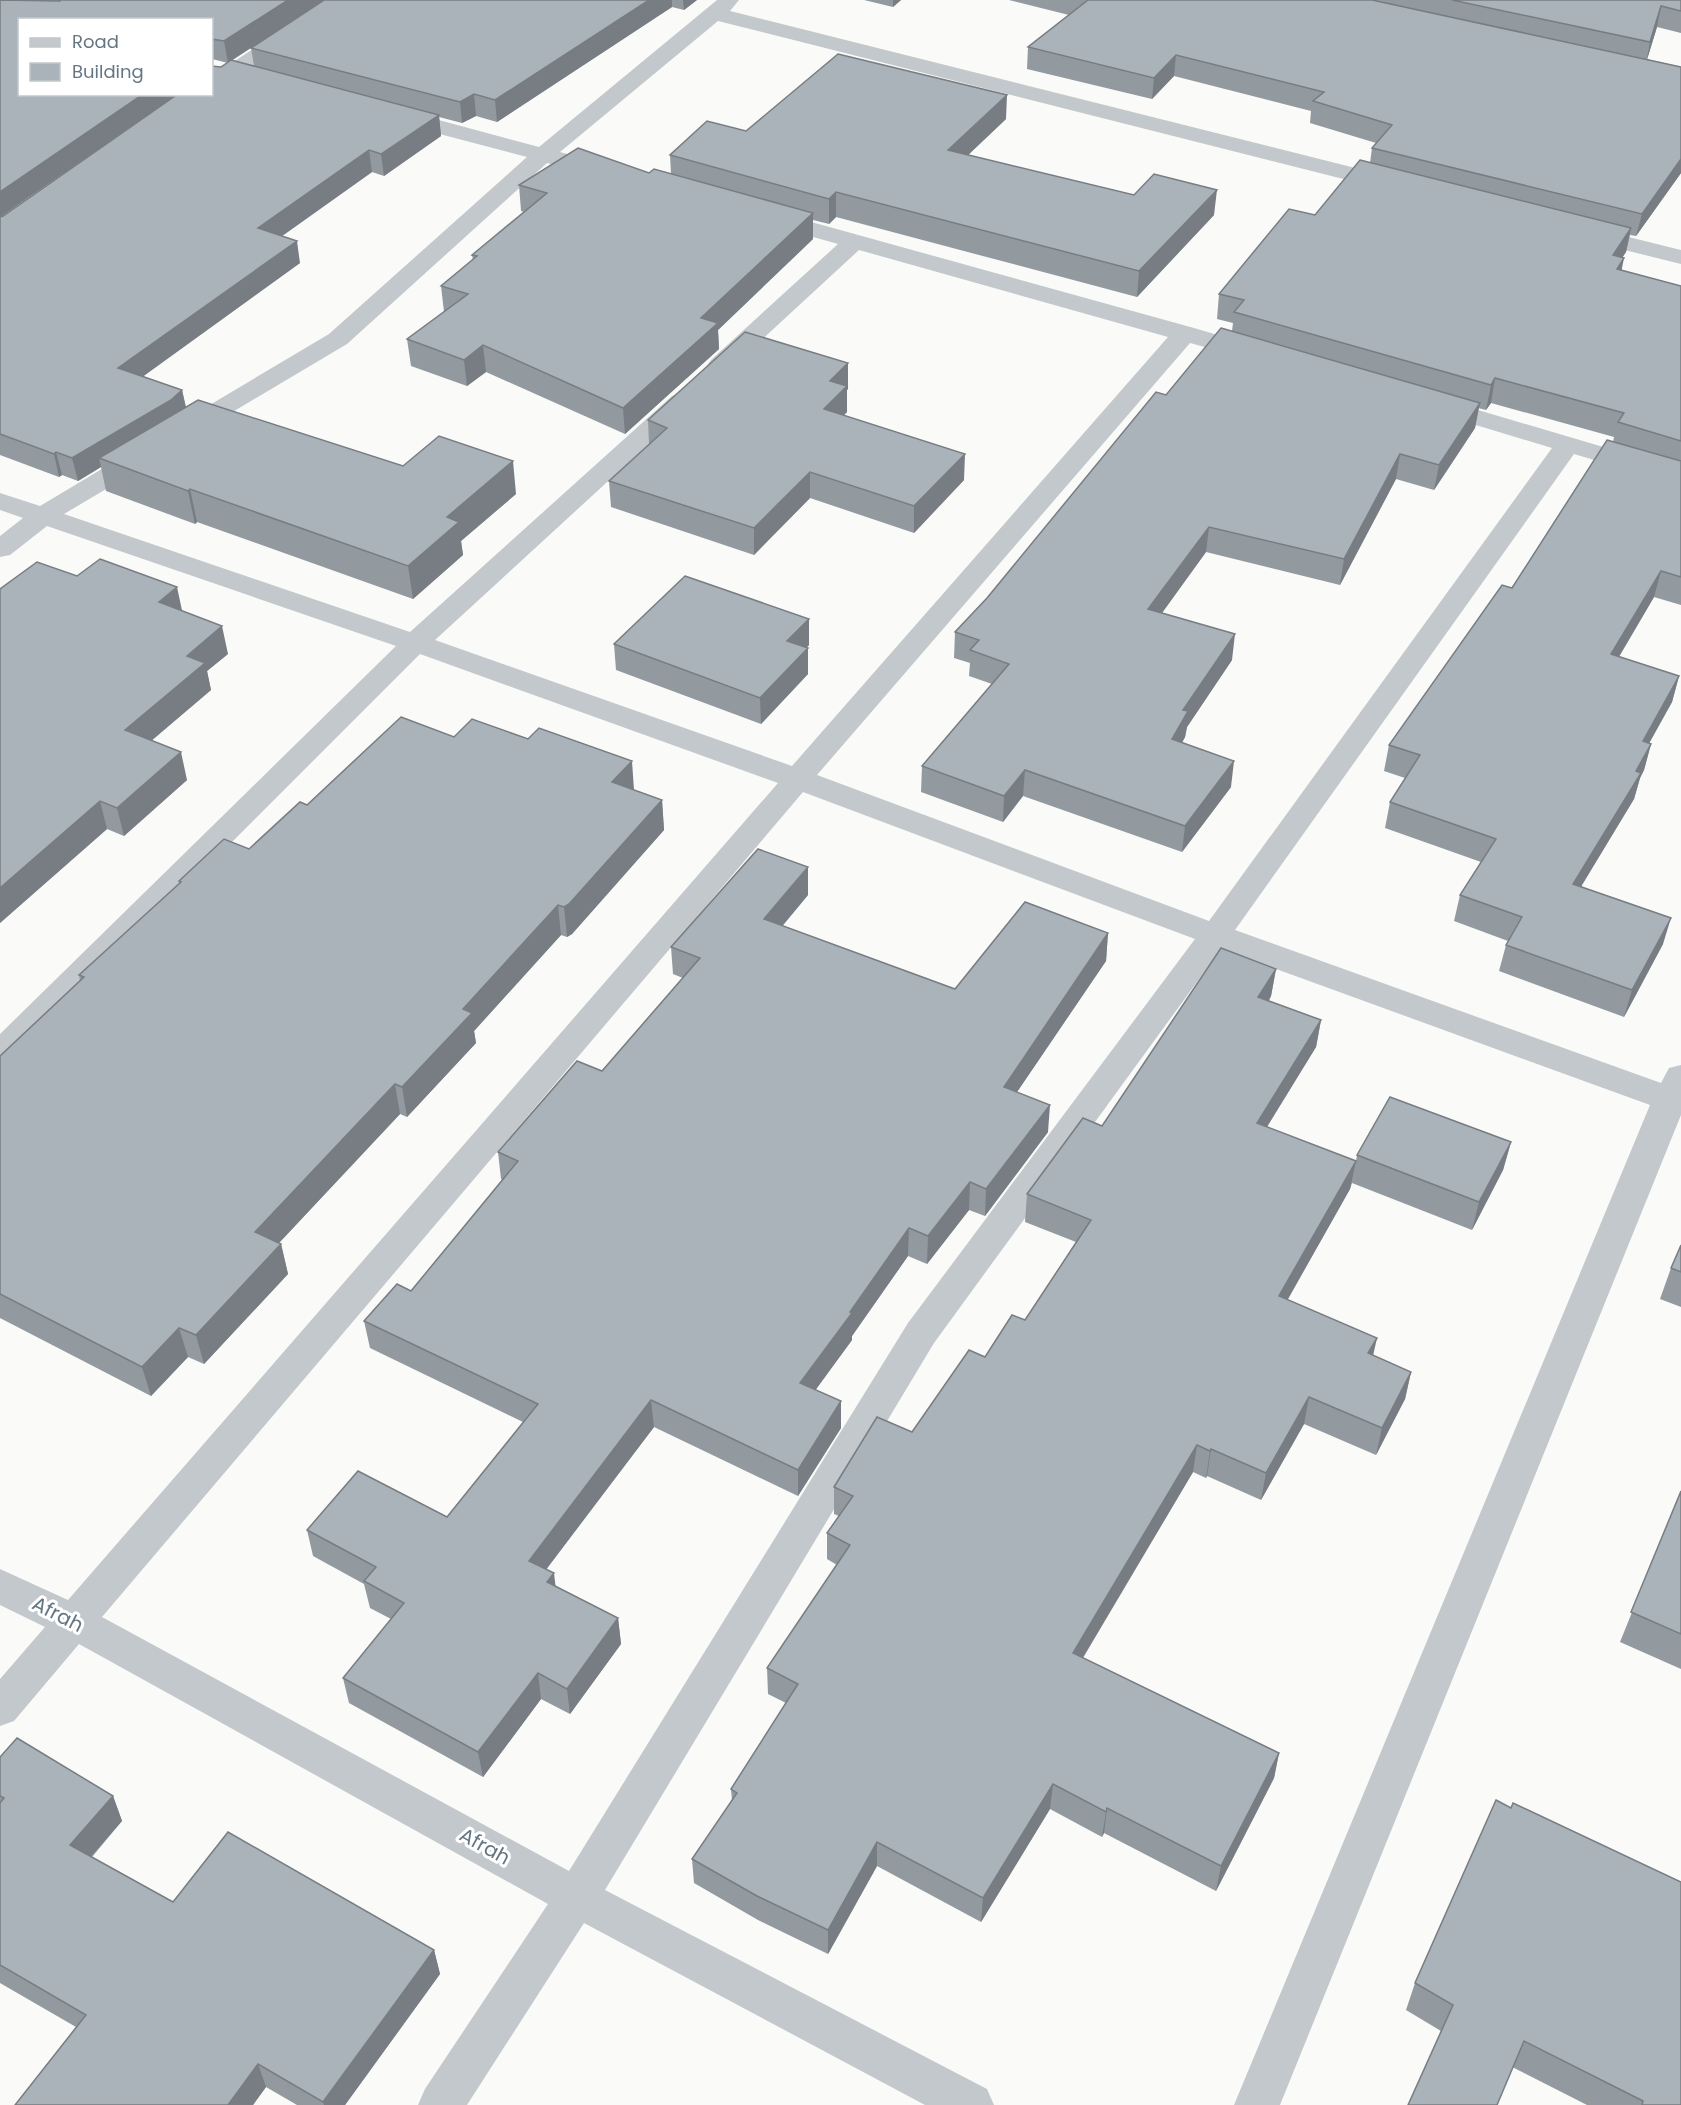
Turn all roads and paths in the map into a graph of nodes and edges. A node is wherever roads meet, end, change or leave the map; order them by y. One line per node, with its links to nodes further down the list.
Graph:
1 (341, 0): 3 (street)
2 (721, 6): 6 (street); 8 (street)
3 (217, 75): 4 (street)
4 (263, 81)
5 (375, 111): 6 (street)
6 (544, 154): 7 (street); 19 (street)
7 (625, 177)
8 (1416, 190)
9 (751, 212): 11 (street)
10 (1566, 228): 12 (street)
11 (855, 242): 13 (street); 21 (street)
12 (1681, 257)
13 (1185, 333): 14 (street); 22 (street)
14 (1275, 359)
15 (1411, 398): 16 (street)
16 (1569, 443): 17 (street); 23 (street)
17 (1681, 478)
18 (0, 501): 19 (street)
19 (44, 515): 20 (street); 21 (street)
20 (0, 549)
21 (416, 644): 22 (street); 24 (street)
22 (798, 779): 23 (street); 27 (street)
23 (1215, 935): 25 (street); 29 (street)
24 (0, 1054)
25 (1677, 1092): 32 (street)
26 (0, 1586): 27 (street, Afrah)
27 (75, 1622): 28 (street); 29 (street, Afrah)
28 (0, 1708)
29 (577, 1897): 30 (street); 31 (street, Afrah)
30 (441, 2105)
31 (971, 2105)
32 (1257, 2105)

